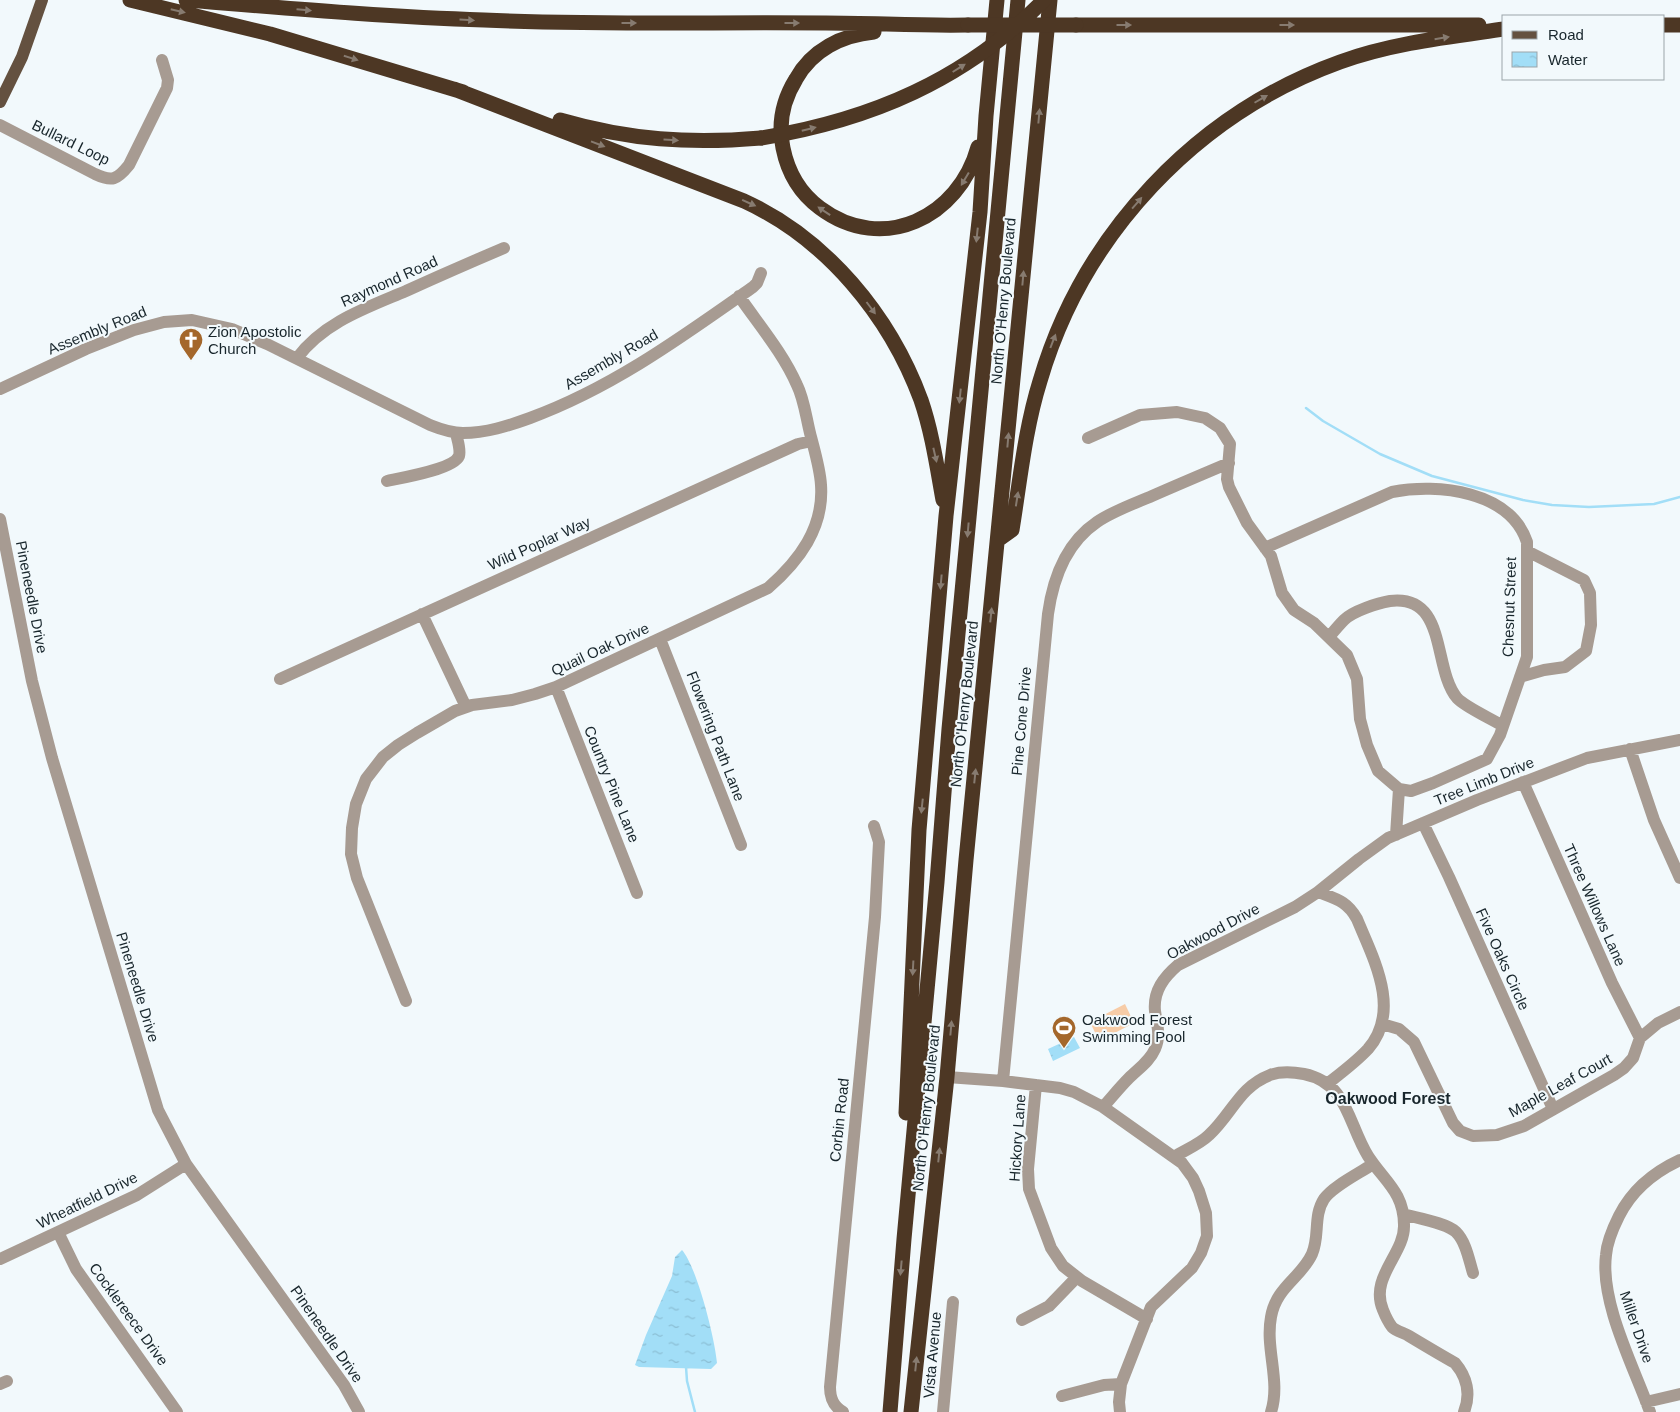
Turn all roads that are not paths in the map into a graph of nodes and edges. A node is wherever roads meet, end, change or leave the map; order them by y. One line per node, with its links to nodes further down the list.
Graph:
1 (130, 0): 14 (highway, one-way to 14)
2 (186, 0): 10 (highway, one-way to 10)
3 (997, 0): 16 (highway)
4 (1018, 0): 68 (highway, North O'Henry Boulevard, one-way to 68)
5 (1044, 0): 14 (highway, one-way to 5, bridge)
6 (1050, 0): 30 (highway, North O'Henry Boulevard, one-way to 6)
7 (40, 5): 15 (main road)
8 (1665, 25): 9 (highway)
9 (1680, 25)
10 (915, 26): 11 (highway, one-way to 11, bridge); 16 (highway, one-way to 10)
11 (1502, 27)
12 (1502, 27): 30 (highway, one-way to 12)
13 (162, 60): 17 (street, Bullard Loop)
14 (454, 89): 28 (highway, one-way to 28)
15 (0, 102)
16 (986, 116): 28 (highway, one-way to 28)
17 (0, 125)
18 (504, 248): 21 (street, Raymond Road)
19 (761, 273): 20 (street, Assembly Road)
20 (739, 296): 23 (street, Assembly Road); 25 (street, Quail Oak Drive)
21 (297, 358): 22 (street, Assembly Road); 23 (street, Assembly Road)
22 (0, 389)
23 (456, 433): 27 (street)
24 (1088, 438): 26 (street)
25 (812, 441): 33 (street, Wild Poplar Way); 35 (street, Quail Oak Drive)
26 (1229, 463): 31 (street); 57 (street, Pine Cone Drive)
27 (387, 481)
28 (946, 516): 68 (highway, one-way to 68)
29 (0, 519): 64 (street, Pineneedle Drive)
30 (998, 540): 56 (highway, North O'Henry Boulevard, one-way to 30)
31 (1265, 548): 32 (street, Chesnut Street); 34 (street)
32 (1527, 551): 36 (street, Chesnut Street); 36 (street)
33 (422, 614): 37 (street, Wild Poplar Way); 39 (street)
34 (1329, 637): 40 (street); 44 (street)
35 (660, 639): 38 (street, Quail Oak Drive); 48 (street, Flowering Path Lane)
36 (1520, 678): 40 (street, Chesnut Street)
37 (280, 679)
38 (556, 687): 39 (street, Quail Oak Drive); 51 (street, Country Pine Lane)
39 (466, 708): 52 (street, Quail Oak Drive)
40 (1503, 726): 44 (street, Chesnut Street)
41 (1680, 740): 42 (street, Tree Limb Drive)
42 (1630, 749): 43 (street, Tree Limb Drive); 49 (street)
43 (1523, 782): 45 (street, Tree Limb Drive); 55 (street, Three Willows Lane)
44 (1399, 789): 47 (street)
45 (1423, 823): 47 (street, Tree Limb Drive); 61 (street, Five Oaks Circle)
46 (874, 826): 81 (street, Corbin Road)
47 (1396, 835): 50 (street, Tree Limb Drive)
48 (741, 845)
49 (1680, 878)
50 (1318, 892): 54 (street); 60 (street, Oakwood Drive)
51 (637, 893)
52 (406, 1002)
53 (1680, 1012): 55 (street)
54 (1382, 1024): 58 (street); 61 (street, Maple Leaf Court)
55 (1640, 1038): 61 (street, Maple Leaf Court)
56 (947, 1077): 57 (street); 83 (highway, North O'Henry Boulevard, one-way to 56)
57 (1004, 1081): 59 (street)
58 (1327, 1084): 62 (street); 65 (street)
59 (1036, 1085): 60 (street); 71 (street, Hickory Lane)
60 (1103, 1107): 62 (street)
61 (1553, 1109)
62 (1174, 1157): 73 (street)
63 (1680, 1160): 78 (street, Miller Drive)
64 (186, 1164): 67 (street, Wheatfield Drive); 79 (street, Pineneedle Drive)
65 (1374, 1164): 66 (street); 86 (street)
66 (1403, 1214): 70 (street); 87 (street)
67 (58, 1232): 69 (street, Wheatfield Drive); 80 (street, Cocklereece Drive)
68 (904, 1240): 82 (highway, North O'Henry Boulevard, one-way to 82)
69 (0, 1260)
70 (1473, 1273)
71 (1077, 1277): 73 (street, Hickory Lane); 74 (street)
72 (953, 1302): 84 (street, Vista Avenue)
73 (1147, 1319): 75 (street)
74 (1022, 1320)
75 (1120, 1384): 77 (street); 85 (street)
76 (1680, 1394): 78 (street)
77 (1062, 1396)
78 (1648, 1407)
79 (355, 1409)
80 (178, 1412)
81 (843, 1412)
82 (890, 1412)
83 (911, 1412)
84 (943, 1412)
85 (1120, 1412)
86 (1271, 1412)
87 (1464, 1412)

